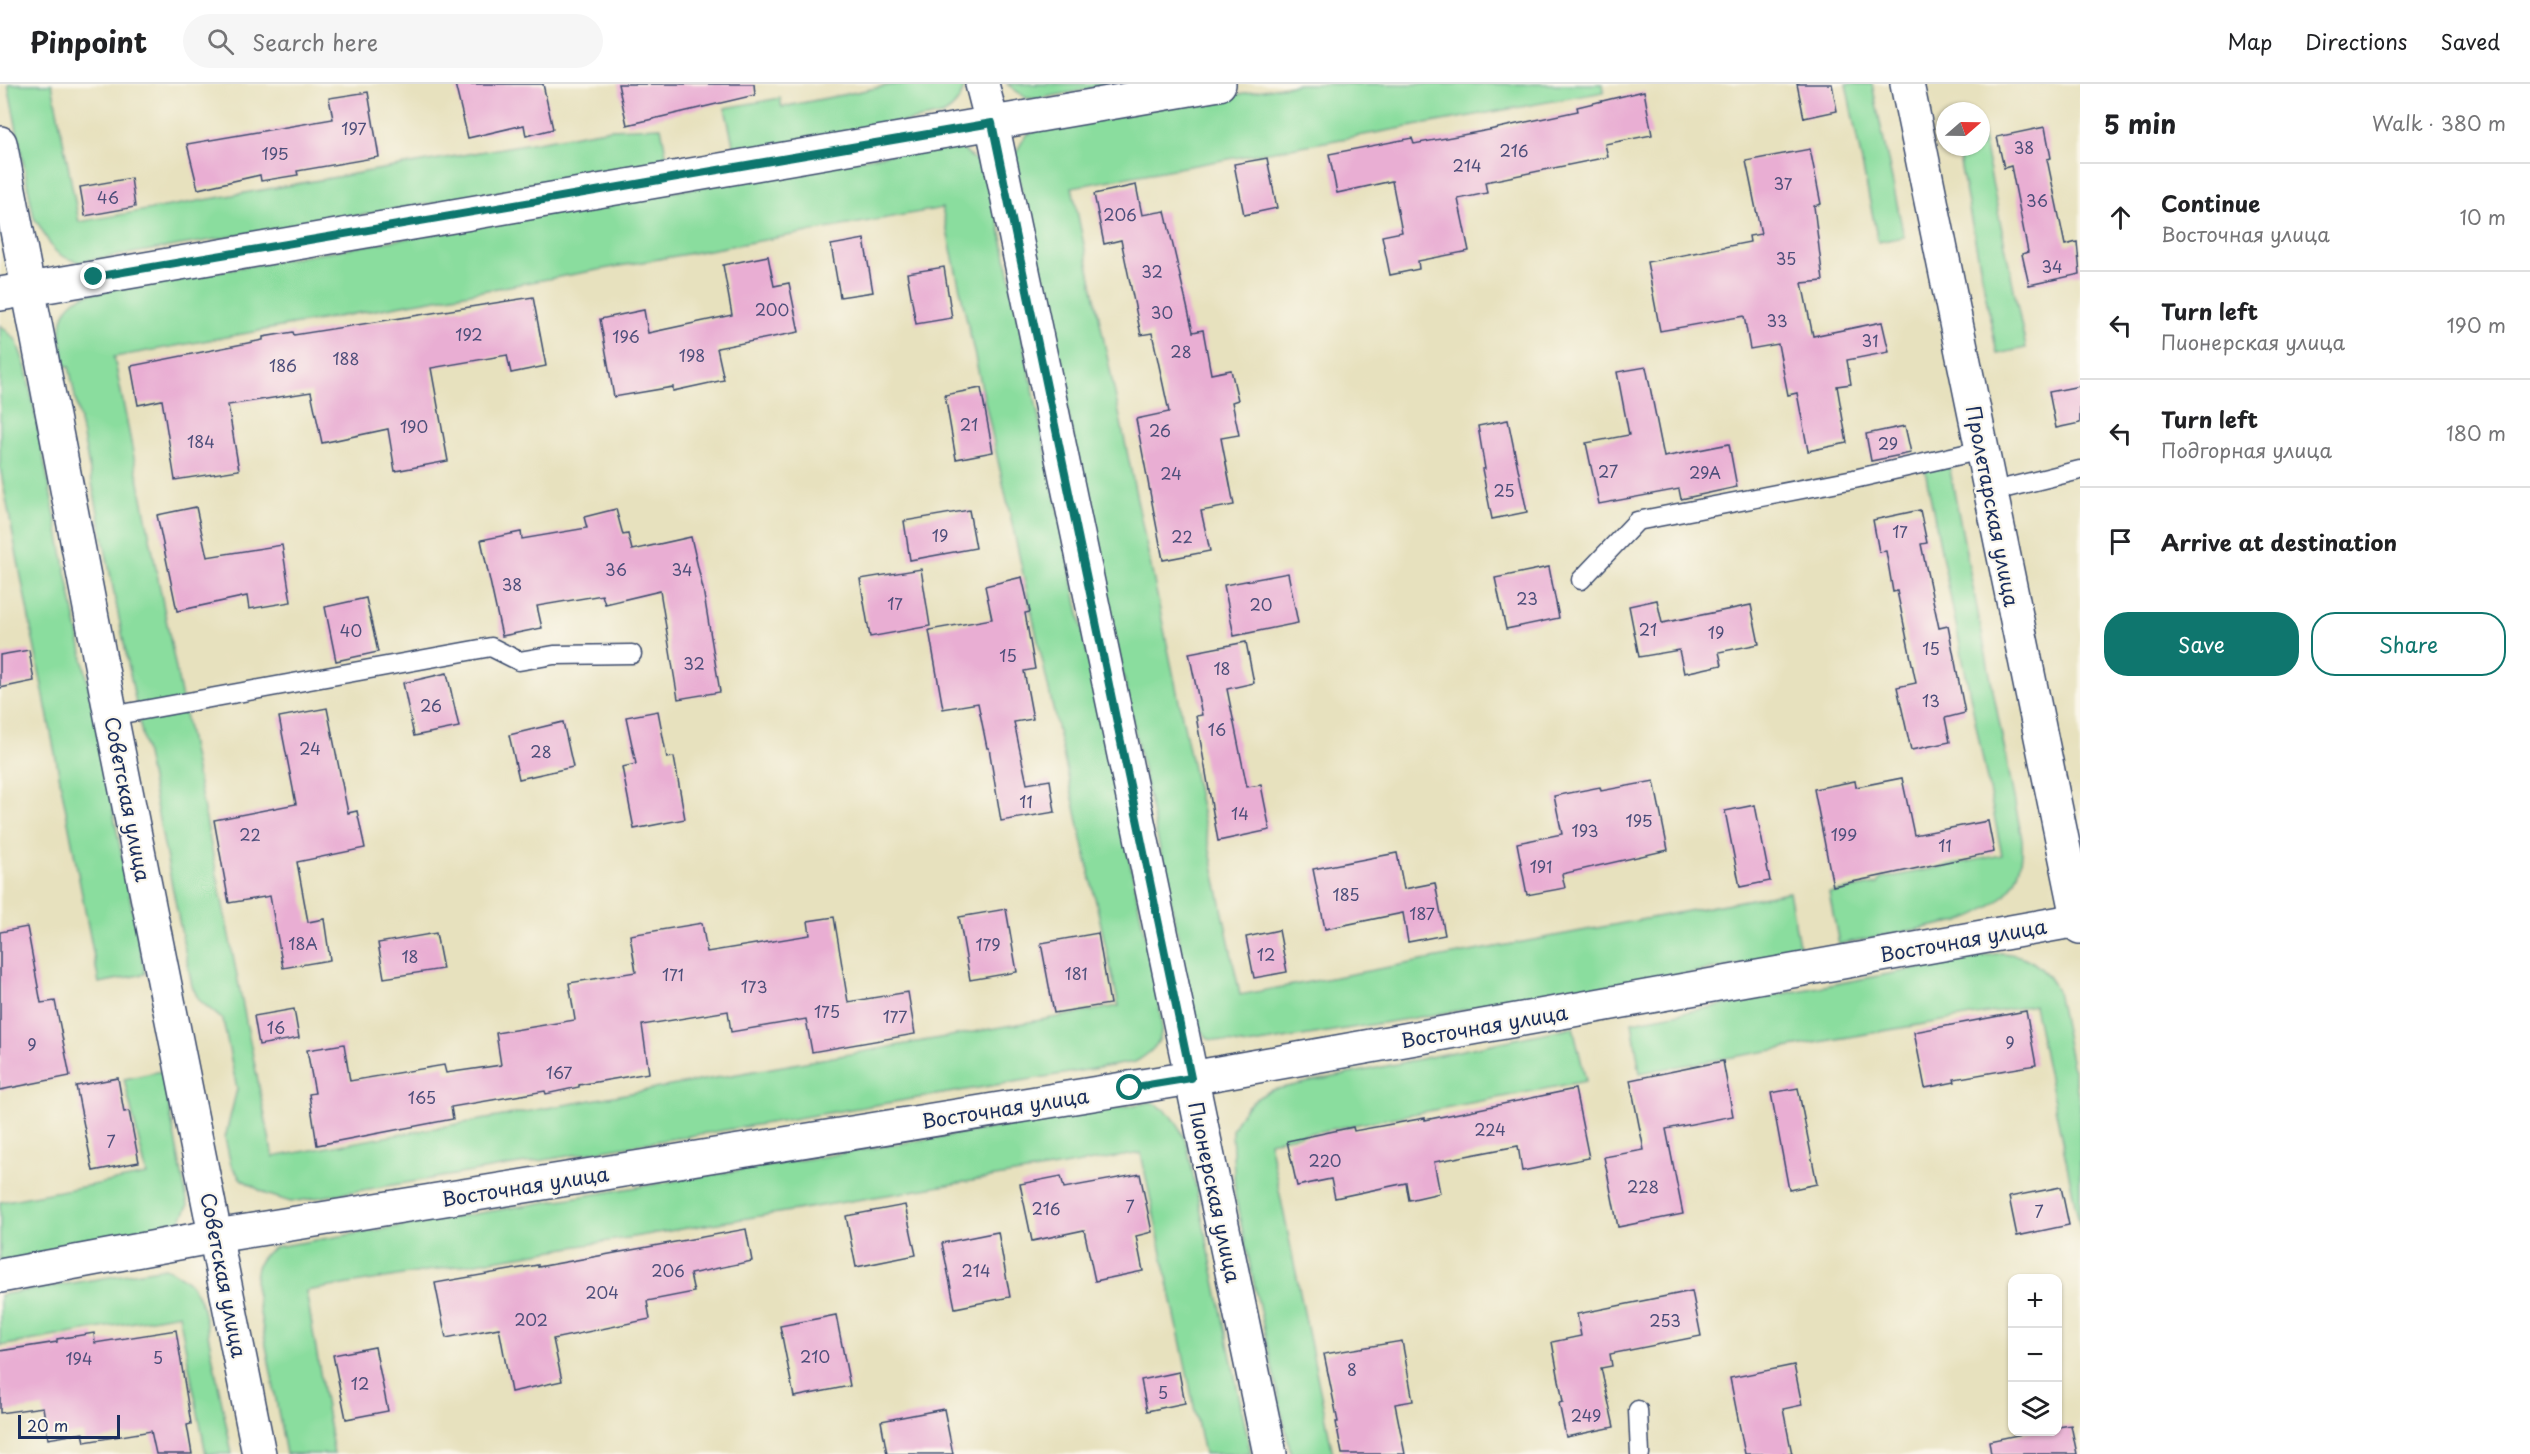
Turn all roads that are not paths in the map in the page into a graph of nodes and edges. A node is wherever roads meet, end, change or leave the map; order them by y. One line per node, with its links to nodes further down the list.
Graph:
1 (982, 84): 4 (street, Пионерская улица)
2 (1219, 84): 4 (street)
3 (1907, 84): 7 (street, Пролетарская улица)
4 (992, 123): 6 (street); 14 (street, Пионерская улица)
5 (0, 143): 6 (street, Советская улица)
6 (15, 291): 12 (street, Советская улица)
7 (1982, 450): 9 (street, Пролетарская улица); 10 (lane)
8 (2080, 471): 9 (lane)
9 (1990, 492): 13 (street, Пролетарская улица)
10 (1581, 580)
11 (632, 654): 12 (lane)
12 (111, 716): 15 (street, Советская улица)
13 (2080, 922): 14 (street, Восточная улица)
14 (1191, 1078): 15 (street, Восточная улица); 19 (street, Пионерская улица)
15 (216, 1236): 16 (street, Восточная улица); 18 (street, Советская улица)
16 (0, 1276)
17 (1638, 1410): 20 (lane)
18 (260, 1454)
19 (1270, 1454)
20 (1640, 1454)

